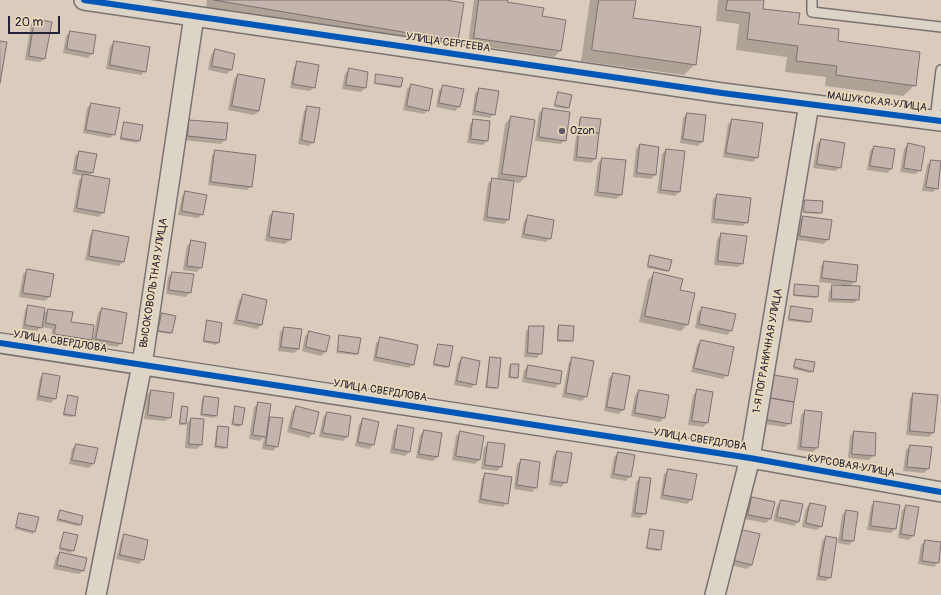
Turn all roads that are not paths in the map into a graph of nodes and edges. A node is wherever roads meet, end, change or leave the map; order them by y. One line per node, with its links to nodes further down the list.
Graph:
1 (84, 0): 3 (street, УЛИЦА СЕРГЕЕВА)
2 (812, 0): 4 (lane)
3 (194, 16): 6 (street, УЛИЦА СЕРГЕЕВА); 9 (street, ВЫСОКОВОЛЬТНАЯ УЛИЦА)
4 (941, 27)
5 (941, 70): 7 (lane)
6 (810, 104): 7 (street, МАШУКСКАЯ УЛИЦА); 10 (street, 1-Я ПОГРАНИЧНАЯ УЛИЦА)
7 (938, 120)
8 (0, 343): 9 (street, УЛИЦА СВЕРДЛОВА)
9 (142, 365): 10 (street, УЛИЦА СВЕРДЛОВА); 12 (street, ВЫСОКОВОЛЬТНАЯ УЛИЦА)
10 (753, 458): 11 (street, КУРСОВАЯ УЛИЦА); 13 (street, 1-Я ПОГРАНИЧНАЯ УЛИЦА)
11 (941, 492)
12 (96, 595)
13 (715, 595)

